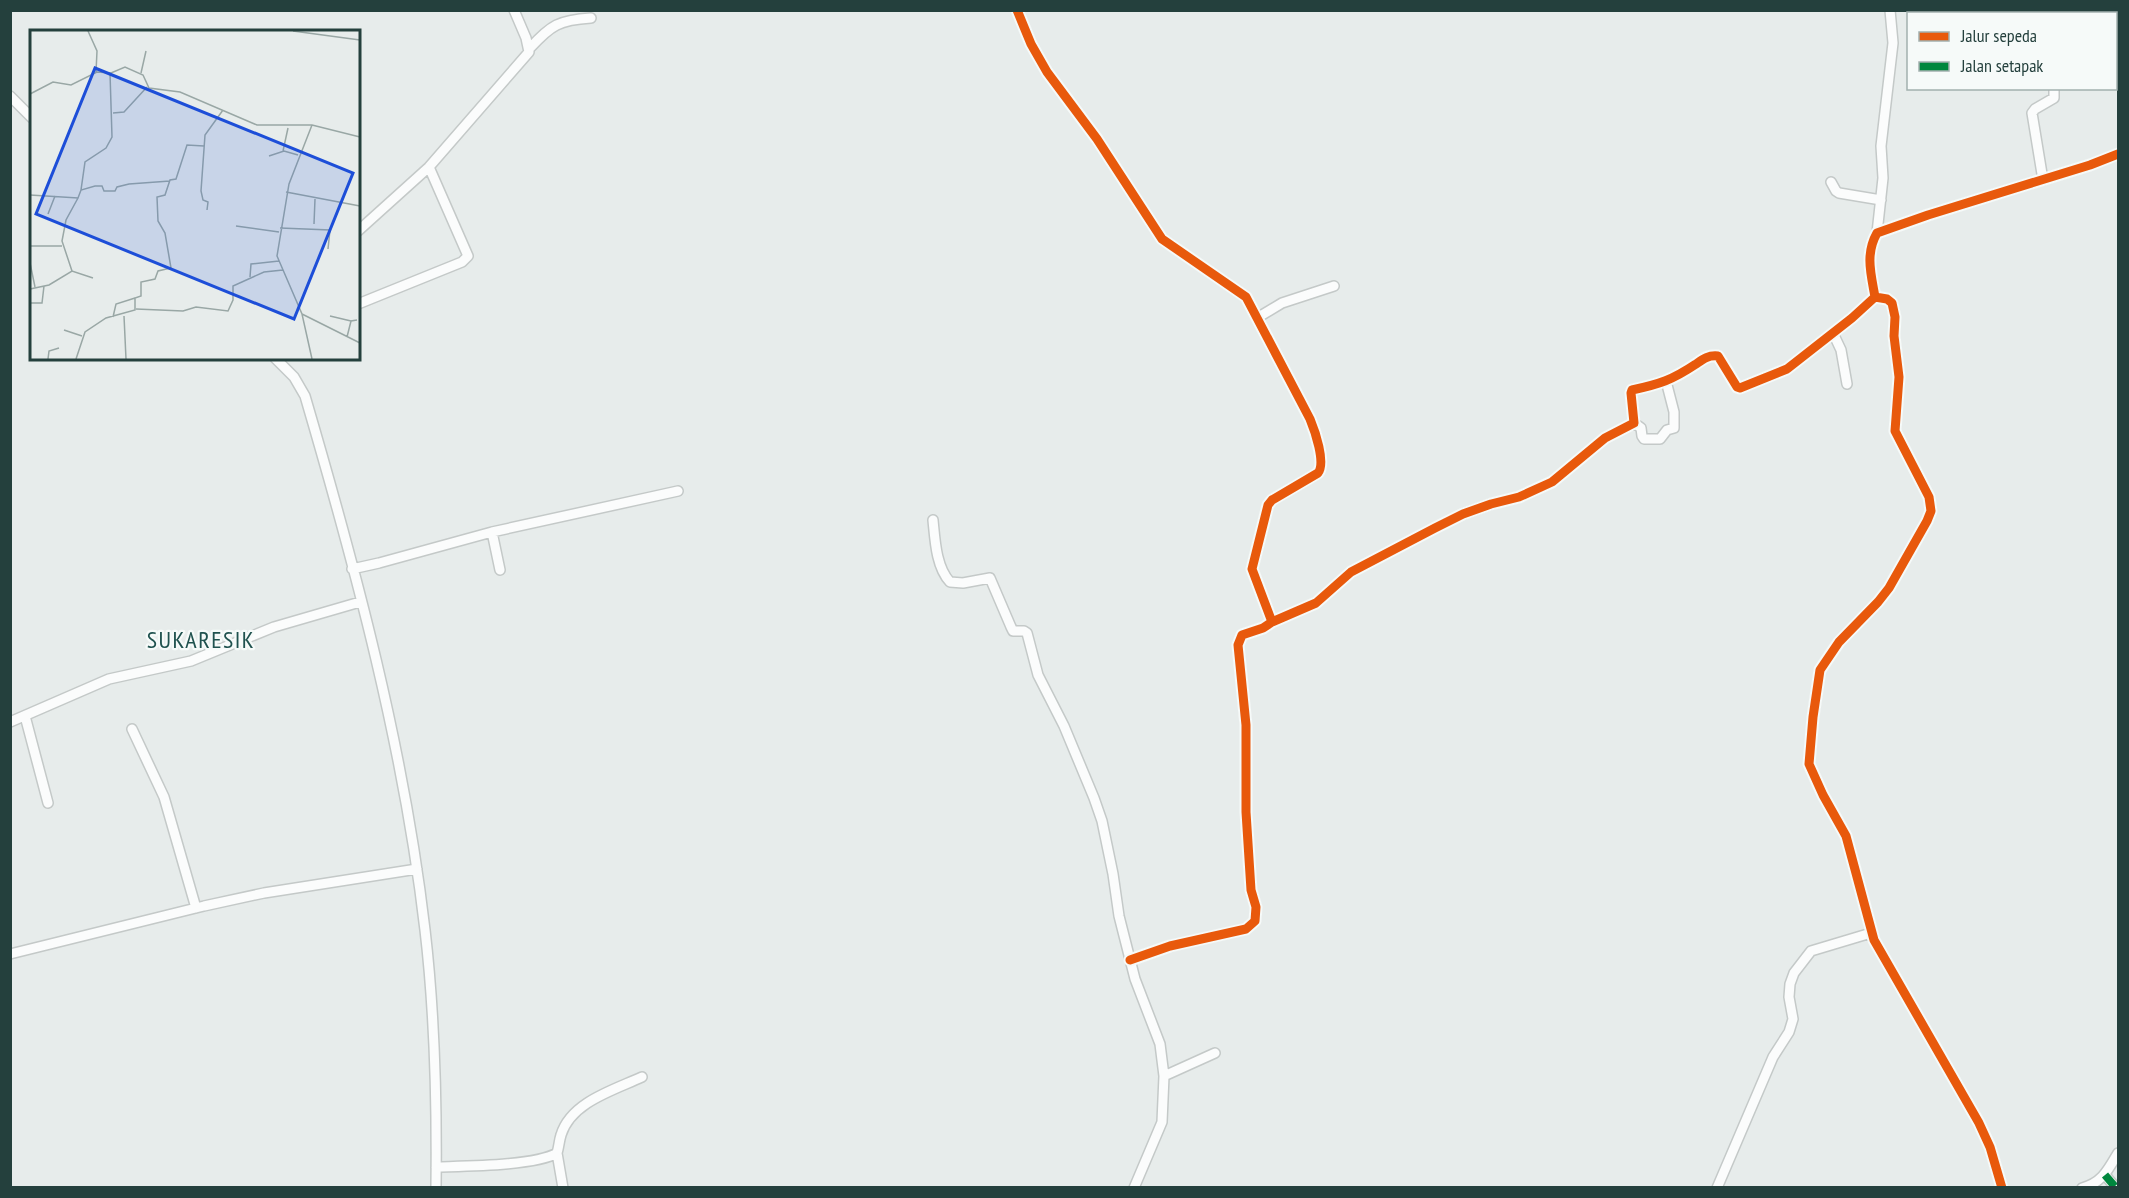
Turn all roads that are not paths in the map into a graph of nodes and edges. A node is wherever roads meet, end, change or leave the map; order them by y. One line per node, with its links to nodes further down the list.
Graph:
1 (514, 10): 5 (street)
2 (1017, 10): 19 (street)
3 (1890, 10): 13 (street)
4 (591, 18): 5 (street)
5 (530, 48): 10 (street)
6 (2054, 90): 11 (street)
7 (10, 96): 8 (street)
8 (30, 116)
9 (2118, 154): 11 (street)
10 (429, 166): 14 (street); 18 (street)
11 (2043, 180): 15 (street)
12 (1832, 182): 13 (street)
13 (1881, 200): 15 (street)
14 (360, 229)
15 (1877, 233): 17 (street)
16 (1334, 286): 19 (street)
17 (1875, 297): 20 (street); 38 (street)
18 (360, 303)
19 (1257, 318): 31 (street)
20 (1833, 333): 22 (street); 23 (street)
21 (277, 360): 28 (street)
22 (1666, 381): 24 (street); 24 (street)
23 (1846, 384)
24 (1634, 423): 31 (street)
25 (678, 491): 27 (street)
26 (933, 520): 40 (street)
27 (492, 532): 28 (street); 29 (street)
28 (352, 569): 30 (street)
29 (500, 570)
30 (360, 602): 32 (street); 36 (street)
31 (1272, 622): 40 (street)
32 (26, 716): 33 (street); 35 (street)
33 (10, 722)
34 (132, 729): 37 (street)
35 (48, 803)
36 (417, 869): 37 (street); 46 (street)
37 (196, 908): 39 (street)
38 (1871, 933): 51 (street); 52 (street)
39 (10, 954)
40 (1130, 960): 42 (street)
41 (1215, 1053): 42 (street)
42 (1164, 1076): 50 (street)
43 (642, 1077): 44 (street)
44 (557, 1153): 46 (street); 49 (street)
45 (2118, 1153): 47 (street)
46 (436, 1167): 48 (street)
47 (2105, 1175): 53 (street); 54 (street)
48 (436, 1188)
49 (563, 1188)
50 (1134, 1188)
51 (1717, 1188)
52 (2002, 1188)
53 (2082, 1188)
54 (2116, 1188)

